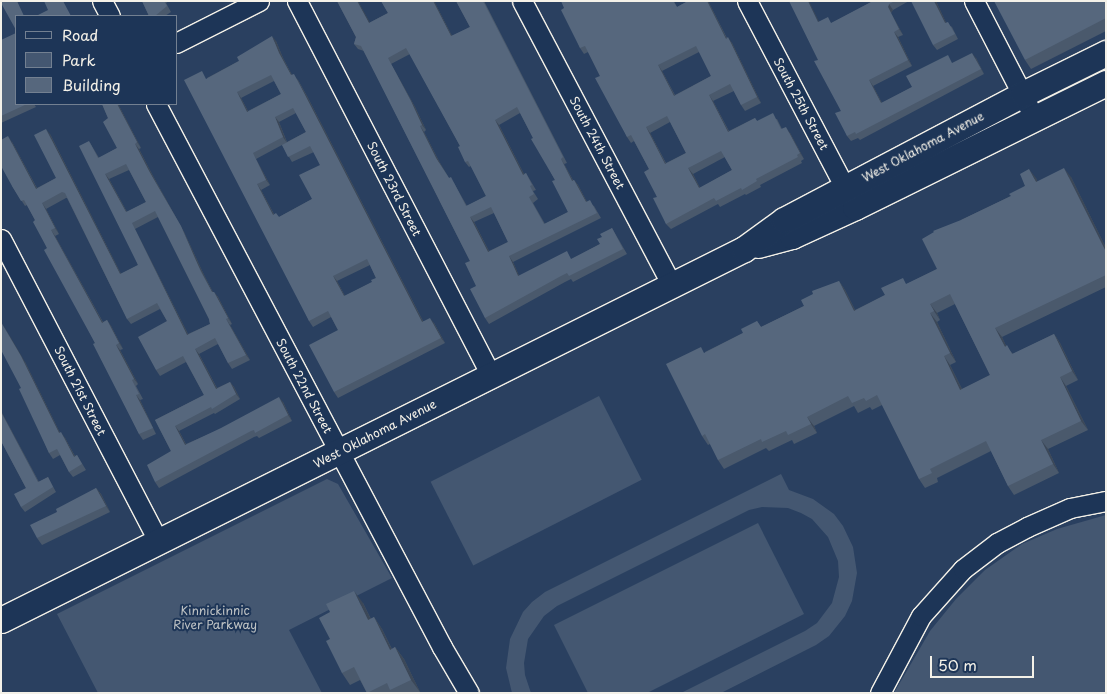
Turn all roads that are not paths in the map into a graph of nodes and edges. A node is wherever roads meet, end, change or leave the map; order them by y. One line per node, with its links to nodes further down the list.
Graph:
1 (102, 1): 7 (street)
2 (259, 1): 8 (street)
3 (297, 1): 17 (street, South 23rd Street)
4 (522, 1): 16 (street, South 24th Street)
5 (747, 1): 14 (street, South 25th Street)
6 (974, 1): 11 (street)
7 (109, 15)
8 (178, 42)
9 (1106, 53): 11 (main road, West Oklahoma Avenue)
10 (1105, 83): 13 (main road, West Oklahoma Avenue)
11 (1023, 94): 13 (street); 14 (main road, West Oklahoma Avenue)
12 (157, 105): 18 (street, South 22nd Street)
13 (1035, 119): 14 (main road, West Oklahoma Avenue)
14 (850, 198): 16 (main road, West Oklahoma Avenue)
15 (1, 239): 20 (street, South 21st Street)
16 (672, 285): 17 (main road, West Oklahoma Avenue)
17 (491, 375): 18 (main road, West Oklahoma Avenue)
18 (340, 452): 20 (main road, West Oklahoma Avenue); 22 (street, South 22nd Street)
19 (1106, 501): 23 (street)
20 (159, 542): 21 (main road, West Oklahoma Avenue)
21 (3, 620)
22 (470, 693)
23 (880, 693)

